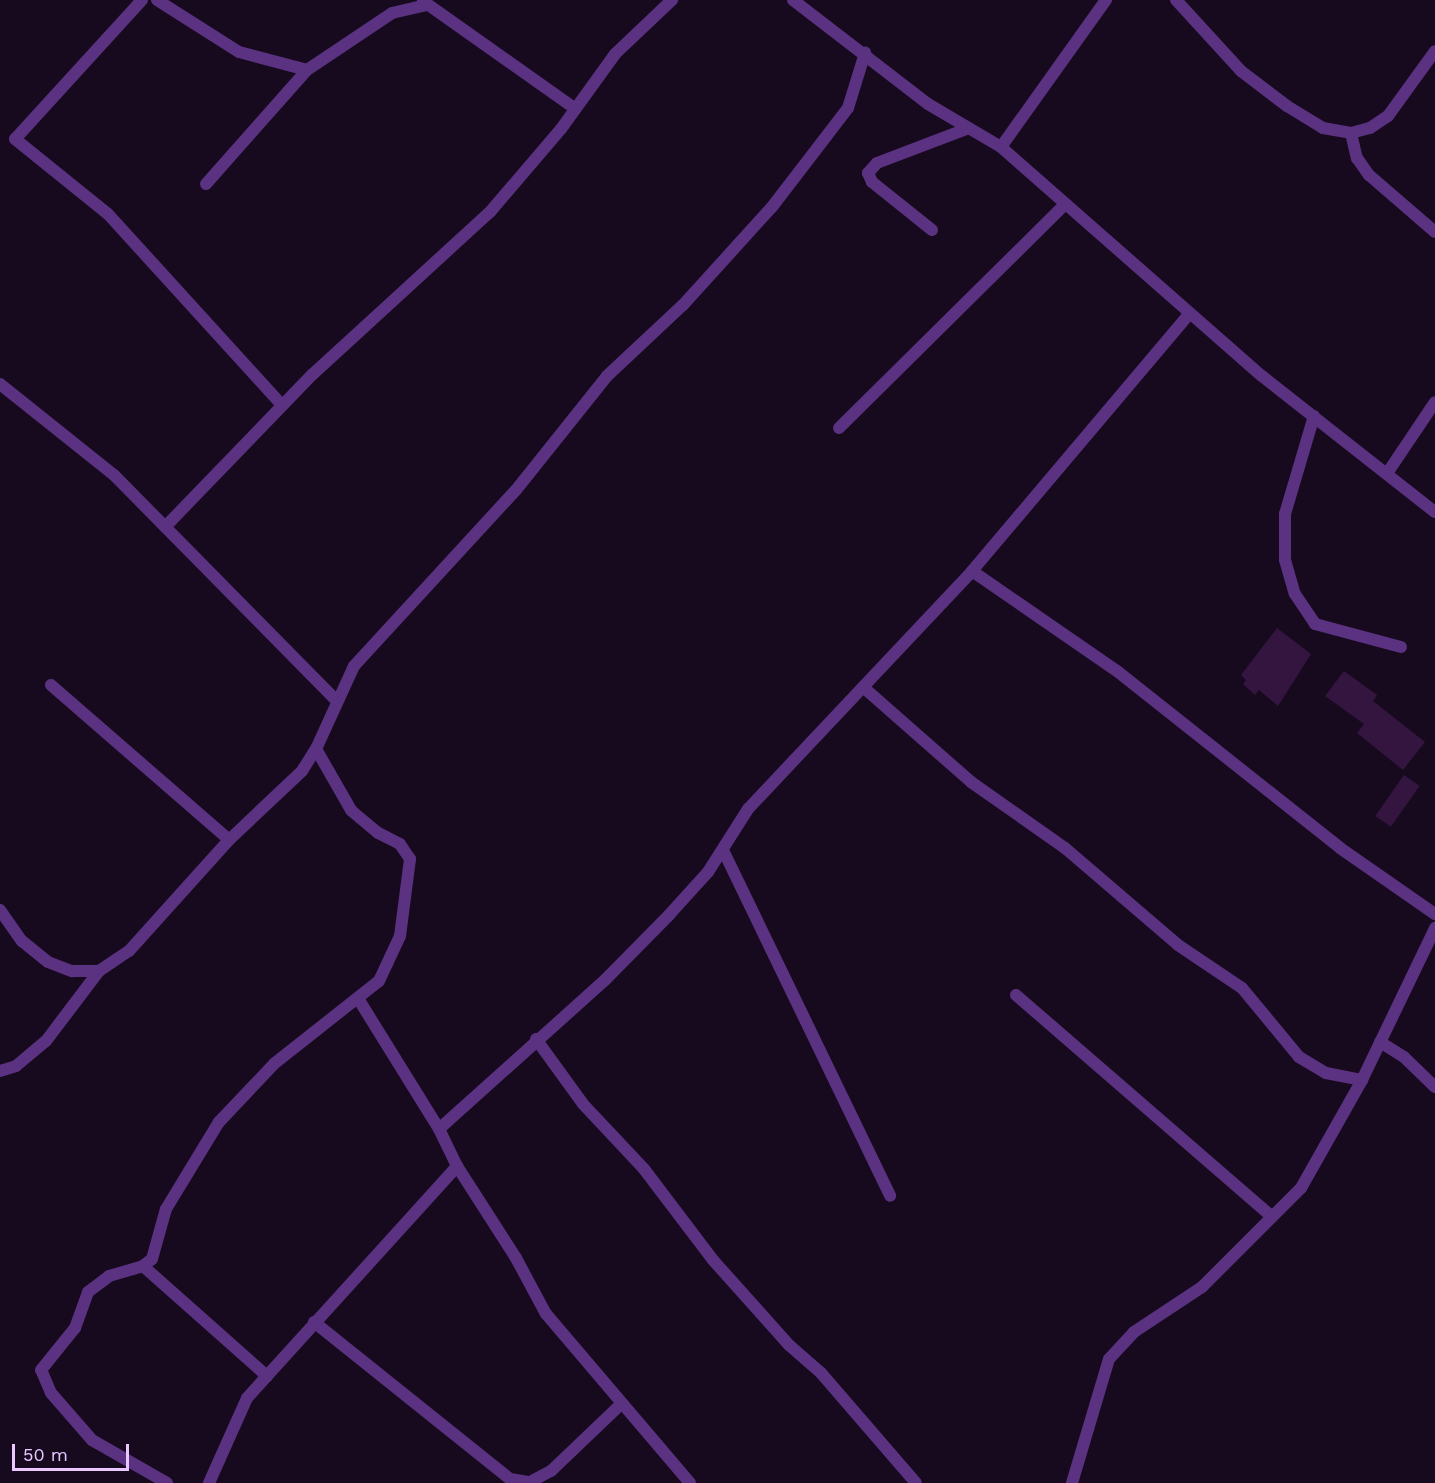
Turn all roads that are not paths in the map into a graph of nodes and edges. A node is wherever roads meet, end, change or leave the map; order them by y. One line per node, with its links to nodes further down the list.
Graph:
1 (142, 0): 22 (street)
2 (157, 0): 10 (street)
3 (672, 0): 11 (street)
4 (793, 0): 9 (street)
5 (1106, 0): 14 (street)
6 (1176, 0): 13 (street)
7 (425, 3): 10 (street); 11 (street)
8 (1435, 51): 13 (street)
9 (865, 53): 12 (street); 32 (street)
10 (306, 70): 15 (street)
11 (574, 108): 22 (street)
12 (969, 128): 14 (street); 17 (street)
13 (1351, 133): 18 (street)
14 (1001, 147): 16 (street)
15 (206, 184)
16 (1065, 204): 19 (street); 24 (street)
17 (932, 230)
18 (1435, 232)
19 (1189, 314): 23 (street); 28 (street)
20 (0, 384): 27 (street)
21 (1435, 402): 25 (street)
22 (282, 405): 27 (street)
23 (1314, 416): 25 (street); 29 (street)
24 (839, 428)
25 (1388, 472): 26 (street)
26 (1435, 512)
27 (165, 527): 32 (street)
28 (972, 571): 31 (street); 37 (street)
29 (1401, 647)
30 (51, 685): 34 (street)
31 (863, 687): 35 (street); 45 (street)
32 (336, 700): 33 (street)
33 (316, 749): 34 (street); 41 (street)
34 (229, 840): 39 (street)
35 (723, 850): 42 (street); 49 (street)
36 (0, 910): 39 (street)
37 (1435, 914)
38 (1435, 928): 43 (street)
39 (99, 971): 44 (street)
40 (1016, 995): 50 (street)
41 (359, 1000): 47 (street); 51 (street)
42 (536, 1039): 47 (street); 58 (street)
43 (1380, 1042): 45 (street); 46 (street)
44 (0, 1071)
45 (1362, 1080): 50 (street)
46 (1435, 1087)
47 (439, 1129): 48 (street)
48 (457, 1166): 52 (street); 54 (street)
49 (890, 1196)
50 (1271, 1216): 59 (street)
51 (143, 1266): 53 (street); 55 (street)
52 (314, 1322): 53 (street); 54 (street)
53 (267, 1376): 56 (street)
54 (621, 1404): 57 (street)
55 (167, 1483)
56 (208, 1483)
57 (690, 1483)
58 (916, 1483)
59 (1072, 1483)

